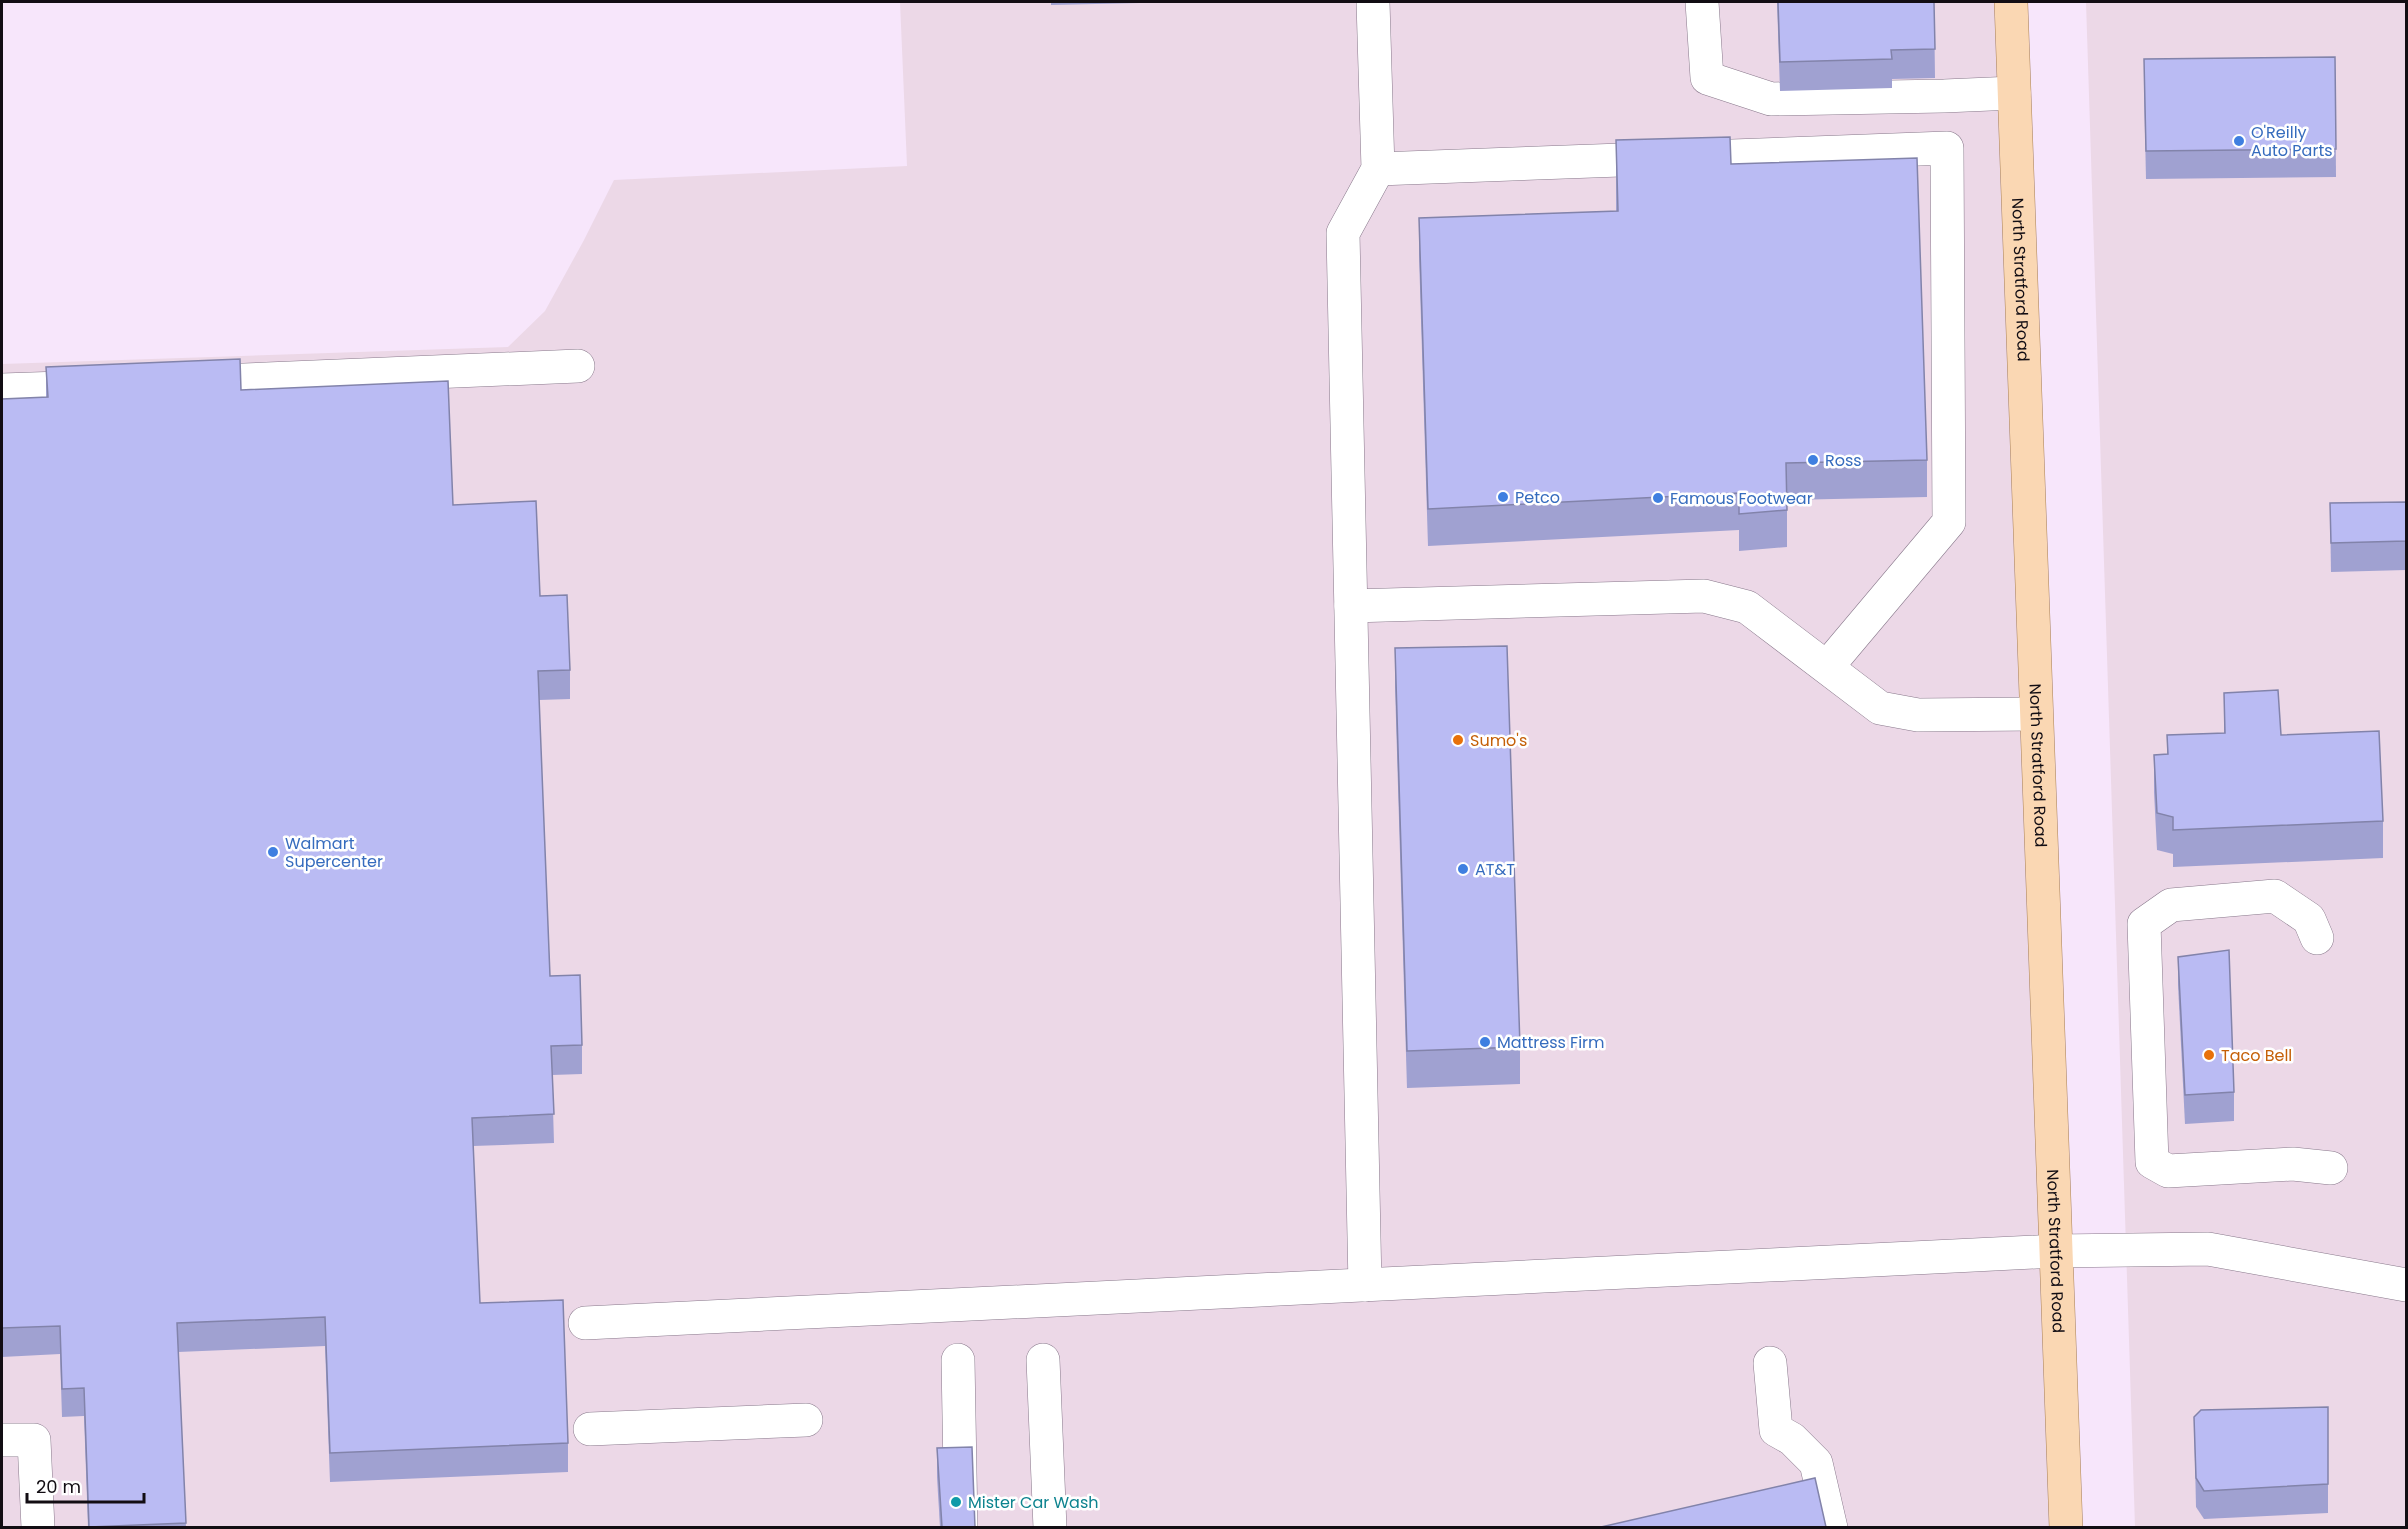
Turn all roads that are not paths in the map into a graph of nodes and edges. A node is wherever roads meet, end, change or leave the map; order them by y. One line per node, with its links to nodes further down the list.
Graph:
1 (1373, 2): 5 (street)
2 (1702, 2): 4 (street)
3 (2011, 2): 4 (main road, North Stratford Road)
4 (2014, 93): 12 (main road, North Stratford Road)
5 (1378, 169): 10 (street); 11 (street)
6 (578, 366): 7 (street)
7 (166, 383)
8 (119, 385): 9 (street)
9 (2, 390)
10 (1351, 606): 11 (street); 16 (street)
11 (1827, 667): 12 (street)
12 (2036, 714): 15 (main road, North Stratford Road)
13 (2317, 938): 14 (street)
14 (2331, 1168)
15 (2056, 1251): 16 (street); 17 (street); 29 (main road, North Stratford Road)
16 (1365, 1285): 18 (street)
17 (2403, 1285)
18 (585, 1323)
19 (958, 1360): 26 (street)
20 (1043, 1360): 27 (street)
21 (1770, 1363): 28 (street)
22 (806, 1420): 23 (street)
23 (590, 1429)
24 (2, 1440): 25 (street)
25 (38, 1527)
26 (961, 1527)
27 (1050, 1527)
28 (1831, 1527)
29 (2066, 1527)

